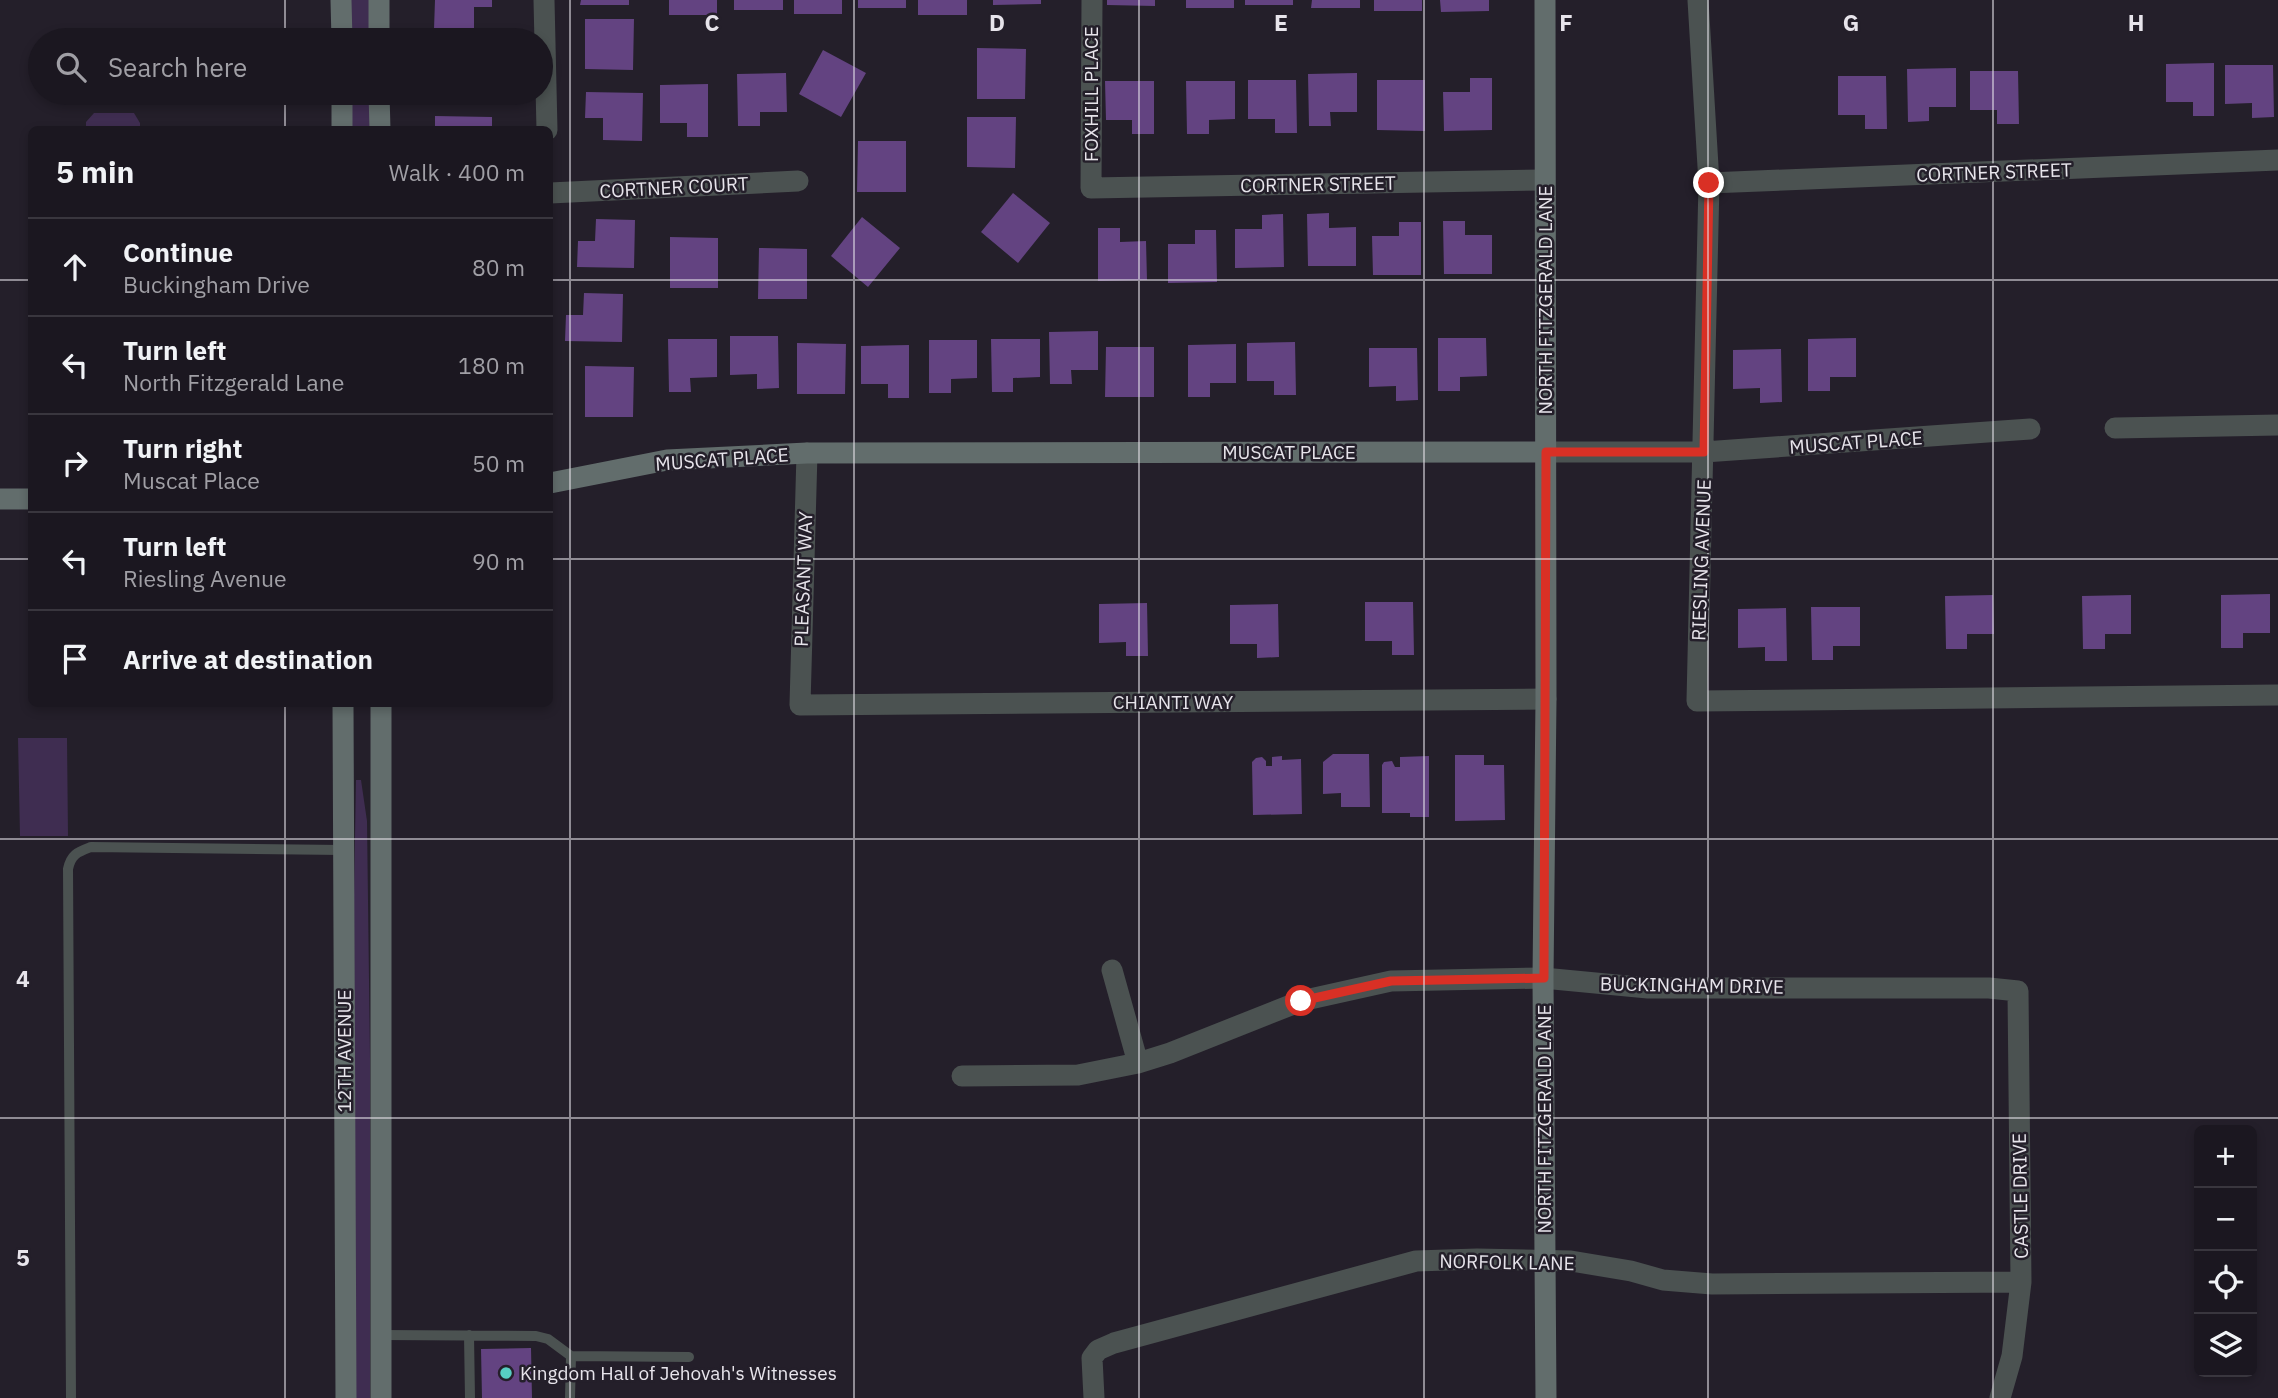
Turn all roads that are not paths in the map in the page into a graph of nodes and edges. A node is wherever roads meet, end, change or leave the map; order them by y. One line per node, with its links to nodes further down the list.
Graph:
1 (341, 0): 7 (street)
2 (379, 0): 8 (street)
3 (544, 0): 9 (street)
4 (1092, 0): 20 (street, FOXHILL PLACE)
5 (1545, 0): 17 (street, NORTH FITZGERALD LANE)
6 (1698, 0): 19 (street, RIESLING AVENUE)
7 (342, 28)
8 (379, 28)
9 (545, 28)
10 (342, 105): 13 (street)
11 (379, 105): 14 (street)
12 (546, 105): 15 (street)
13 (342, 126)
14 (380, 126)
15 (547, 126)
16 (2278, 160): 19 (street, CORTNER STREET)
17 (1544, 180): 20 (street, CORTNER STREET); 25 (street, NORTH FITZGERALD LANE)
18 (798, 181): 21 (street, CORTNER COURT)
19 (1709, 183): 26 (street, RIESLING AVENUE)
20 (1091, 188)
21 (553, 194)
22 (2278, 425): 23 (street)
23 (2115, 428)
24 (2030, 429): 26 (street, MUSCAT PLACE)
25 (1546, 452): 26 (street, MUSCAT PLACE); 27 (street, MUSCAT PLACE); 32 (street, NORTH FITZGERALD LANE)
26 (1704, 452): 31 (street, RIESLING AVENUE)
27 (807, 453): 28 (street, MUSCAT PLACE); 33 (street, PLEASANT WAY)
28 (553, 482)
29 (0, 499): 30 (street)
30 (28, 499)
31 (2278, 695)
32 (1546, 699): 33 (street, CHIANTI WAY); 38 (street, NORTH FITZGERALD LANE)
33 (800, 705)
34 (343, 707): 36 (street, 12TH AVENUE)
35 (381, 707): 44 (street, 12TH AVENUE)
36 (343, 850): 48 (lane); 49 (street, 12TH AVENUE)
37 (1112, 970): 40 (street)
38 (1544, 978): 39 (street, BUCKINGHAM DRIVE); 40 (street, BUCKINGHAM DRIVE); 42 (street, NORTH FITZGERALD LANE)
39 (2018, 991): 43 (street, CASTLE DRIVE)
40 (1138, 1063): 41 (street, BUCKINGHAM DRIVE)
41 (962, 1076)
42 (1545, 1260): 43 (street, NORFOLK LANE); 53 (street, NORFOLK LANE); 54 (street, NORTH FITZGERALD LANE)
43 (2021, 1282): 55 (street, CASTLE DRIVE)
44 (382, 1335): 45 (lane); 50 (street, 12TH AVENUE)
45 (469, 1335): 46 (lane); 51 (lane)
46 (571, 1356): 47 (lane); 52 (lane)
47 (689, 1357)
48 (71, 1398)
49 (346, 1398)
50 (382, 1398)
51 (470, 1398)
52 (570, 1398)
53 (1094, 1398)
54 (1546, 1398)
55 (2000, 1398)

